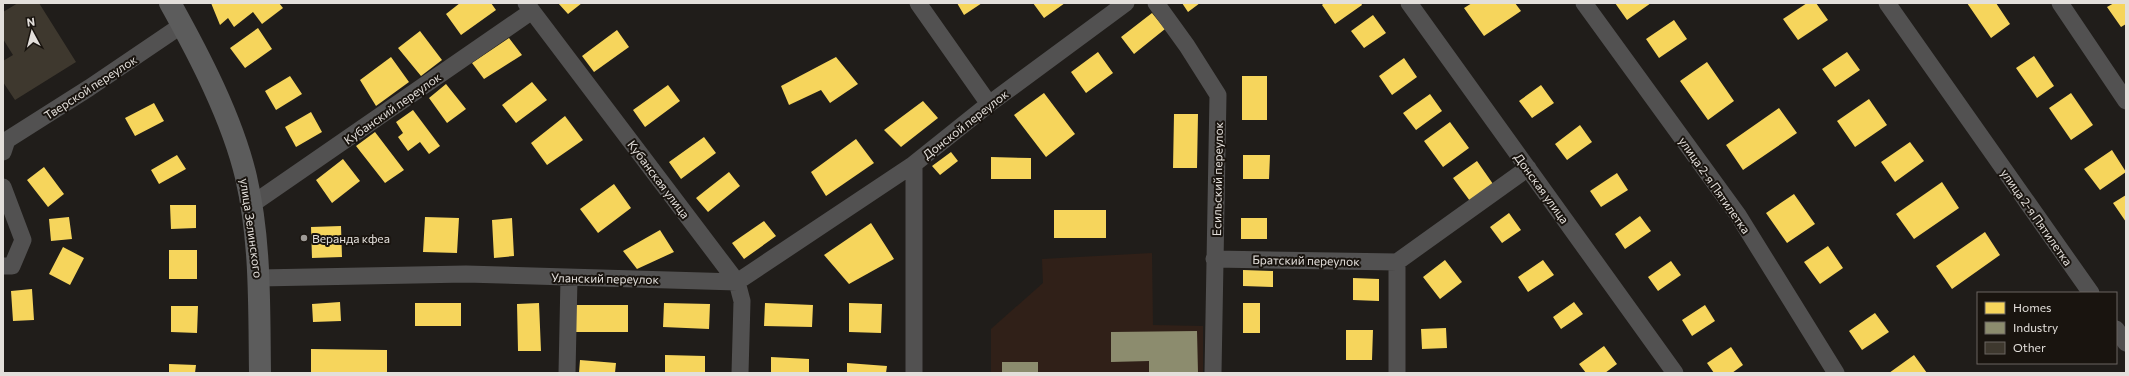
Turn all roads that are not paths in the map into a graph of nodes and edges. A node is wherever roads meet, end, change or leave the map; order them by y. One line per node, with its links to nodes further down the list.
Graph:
1 (170, 3): 10 (main road, улица Зелинского)
2 (918, 3): 12 (street)
3 (1126, 3): 12 (street, Донской переулок)
4 (1156, 3): 18 (street, Есильский переулок)
5 (1409, 3): 15 (street, Донская улица)
6 (1584, 3): 34 (street, улица 2-я Пятилетка)
7 (1887, 3): 24 (street, улица 2-я Пятилетка)
8 (2060, 3): 11 (street)
9 (529, 7): 17 (street, Кубанский переулок); 23 (street, Кубанская улица)
10 (182, 25): 13 (street, Тверской переулок); 17 (main road, улица Зелинского)
11 (2126, 101)
12 (989, 104): 14 (street, Донской переулок)
13 (3, 152)
14 (914, 164): 23 (street); 30 (street, Донской переулок)
15 (1528, 168): 19 (street); 33 (street, Донская улица)
16 (3, 187): 20 (street)
17 (251, 205): 21 (main road, улица Зелинского)
18 (1214, 259): 19 (street, Братский переулок); 31 (street, Есильский переулок)
19 (1397, 262): 32 (street)
20 (3, 266)
21 (259, 278): 22 (street, Уланский переулок); 27 (main road, улица Зелинского)
22 (569, 278): 23 (street, Уланский переулок); 28 (street)
23 (737, 282): 29 (street, Кубанская улица)
24 (2090, 292)
25 (2117, 330): 26 (street)
26 (2126, 343)
27 (260, 373)
28 (567, 373)
29 (740, 373)
30 (914, 373)
31 (1213, 373)
32 (1398, 373)
33 (1675, 373)
34 (1836, 373)

